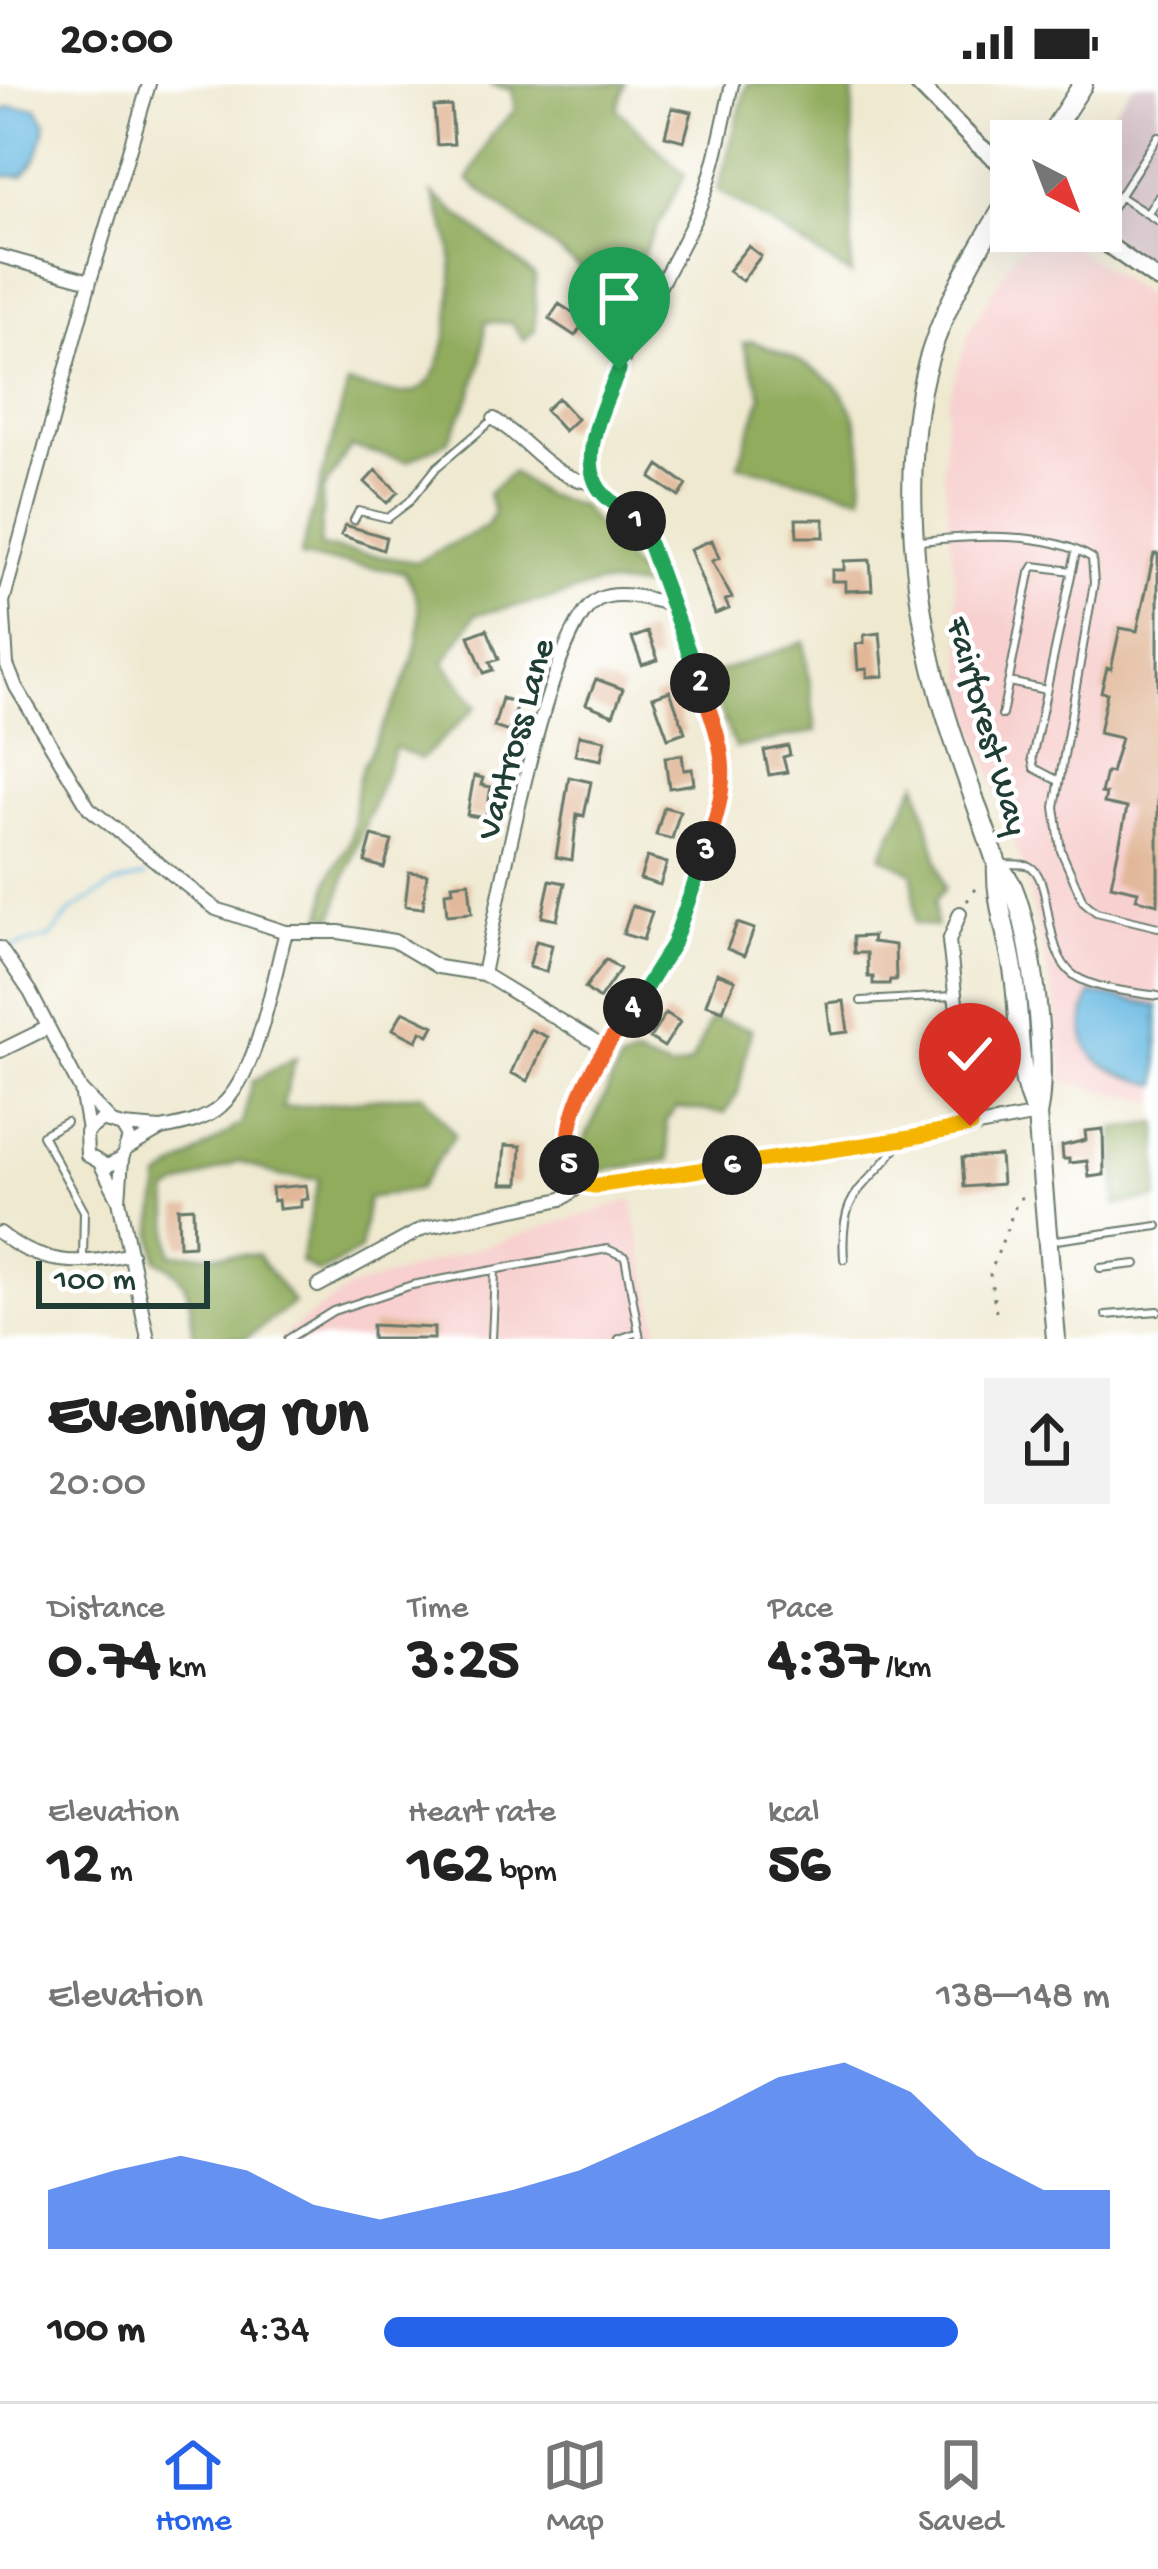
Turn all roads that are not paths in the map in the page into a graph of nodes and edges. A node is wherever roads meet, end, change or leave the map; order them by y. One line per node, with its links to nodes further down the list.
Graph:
1 (149, 84): 17 (street)
2 (732, 84): 19 (street)
3 (918, 84): 7 (street)
4 (1083, 84): 5 (main road)
5 (1060, 120)
6 (1158, 136): 8 (lane)
7 (990, 152)
8 (1122, 191)
9 (1158, 197): 11 (lane)
10 (1122, 198): 11 (lane)
11 (1147, 214): 12 (lane)
12 (1158, 221)
13 (990, 232): 21 (main road, Fairforest Way)
14 (1122, 252): 16 (street)
15 (0, 256): 17 (street)
16 (1158, 280)
17 (90, 281): 25 (street)
18 (494, 419): 19 (street); 20 (lane)
19 (595, 483): 24 (street)
20 (354, 520)
21 (916, 541): 22 (lane); 30 (main road, Fairforest Way)
22 (1076, 551): 23 (lane); 29 (lane)
23 (1072, 571): 26 (lane); 27 (lane)
24 (671, 604): 35 (street, Vantross Lane); 40 (street)
25 (1, 627): 33 (street)
26 (1008, 682): 27 (lane); 28 (lane)
27 (1046, 689): 29 (lane)
28 (1002, 715)
29 (1059, 781): 32 (lane)
30 (997, 864): 37 (lane); 43 (main road, Fairforest Way)
31 (960, 913): 36 (street)
32 (1158, 927)
33 (286, 932): 35 (street); 47 (street)
34 (0, 949): 39 (street)
35 (483, 974): 40 (street)
36 (953, 997): 38 (lane); 46 (street)
37 (1158, 997)
38 (861, 1001)
39 (46, 1028): 41 (street); 42 (street)
40 (605, 1048): 52 (street)
41 (0, 1051)
42 (81, 1090): 45 (street); 48 (street)
43 (1037, 1115): 46 (street); 56 (main road, Fairforest Way)
44 (66, 1122): 59 (lane)
45 (116, 1123): 47 (street); 48 (street); 50 (street)
46 (970, 1126): 49 (street)
47 (161, 1129): 50 (street)
48 (88, 1130): 51 (street)
49 (902, 1139): 52 (street); 58 (lane)
50 (125, 1154): 51 (street); 53 (street)
51 (101, 1165): 53 (street)
52 (583, 1184): 63 (street)
53 (119, 1200): 57 (street)
54 (1158, 1226): 56 (lane)
55 (0, 1233): 59 (street)
56 (1048, 1242): 71 (main road, Fairforest Way)
57 (131, 1254): 59 (street); 67 (street)
58 (844, 1259)
59 (82, 1262)
60 (1136, 1264): 61 (lane)
61 (1100, 1268)
62 (495, 1270): 66 (lane); 68 (lane); 69 (lane)
63 (318, 1286)
64 (1158, 1311): 65 (lane)
65 (1106, 1316)
66 (640, 1335): 70 (lane)
67 (148, 1339)
68 (288, 1339)
69 (492, 1339)
70 (620, 1339)
71 (1056, 1339)

